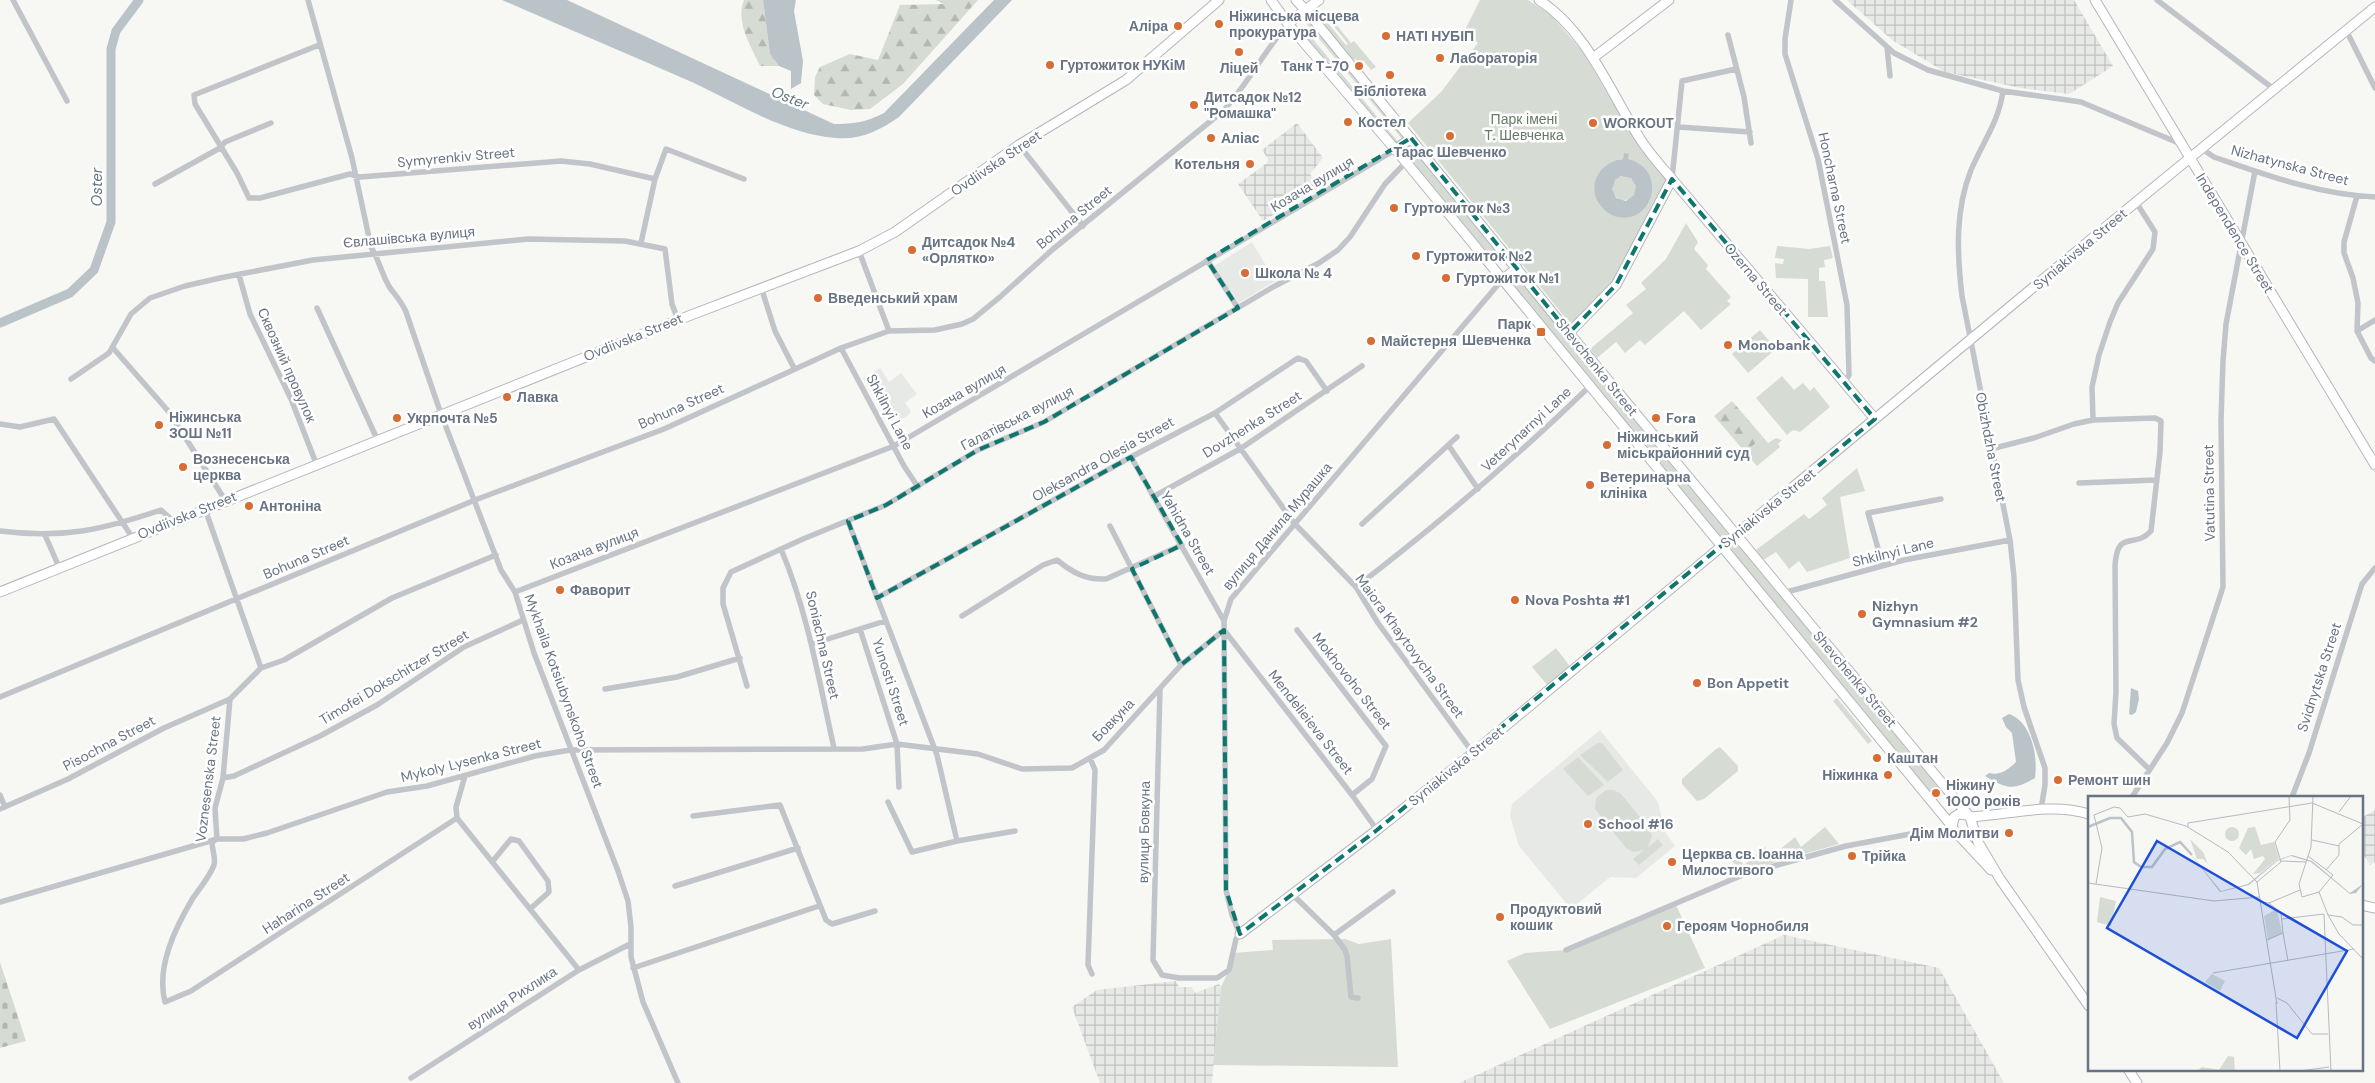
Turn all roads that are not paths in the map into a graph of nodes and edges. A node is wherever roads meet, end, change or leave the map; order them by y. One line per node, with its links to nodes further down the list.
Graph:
1 (12, 0): 26 (street)
2 (308, 0): 18 (street, Mykhaila Kotsiubynskoho Street)
3 (1219, 0): 32 (main road, Ovdiivska Street)
4 (1271, 0): 15 (main road, Shevchenka Street)
5 (1296, 0): 14 (main road, Shevchenka Street)
6 (1319, 0): 14 (main road)
7 (1539, 0): 20 (main road, Ozerna Street)
8 (1669, 0): 20 (main road)
9 (1790, 0): 72 (street, Honcharna Street)
10 (1835, 0): 19 (street)
11 (2096, 0): 33 (main road, Independence Street)
12 (2157, 0): 24 (street)
13 (2375, 7): 16 (main road, Syniakivska Street)
14 (1305, 10): 15 (main road); 30 (main road, Shevchenka Street)
15 (1288, 24): 36 (main road, Shevchenka Street); 48 (street, Bohuna Street)
16 (2346, 30): 23 (street); 24 (main road, Syniakivska Street)
17 (1728, 35): 21 (street)
18 (319, 45): 34 (street); 40 (street, Mykhaila Kotsiubynskoho Street)
19 (1887, 47): 22 (street); 25 (street)
20 (1592, 58): 43 (main road, Ozerna Street)
21 (1736, 69): 28 (street); 29 (street)
22 (1890, 76)
23 (2375, 88)
24 (2274, 90): 35 (main road, Syniakivska Street)
25 (2003, 91): 33 (street); 65 (street, Obizhdzha Street)
26 (67, 101)
27 (271, 123): 34 (street)
28 (1679, 127): 29 (street); 43 (street)
29 (1750, 132): 31 (street)
30 (1411, 138): 36 (main road); 54 (main road, Shevchenka Street)
31 (1751, 143)
32 (1020, 145): 48 (street); 51 (main road, Ovdiivska Street)
33 (2183, 145): 37 (main road, Independence Street)
34 (220, 148): 40 (street, Symyrenkiv Street); 44 (street)
35 (2202, 149): 37 (main road, Syniakivska Street); 39 (street, Nizhatynska Street)
36 (1395, 150): 38 (main road, Shevchenka Street); 53 (street, Козача вулиця)
37 (2190, 159): 47 (main road, Syniakivska Street); 49 (main road, Independence Street)
38 (1406, 162): 56 (main road, Shevchenka Street); 59 (street, Галатівська вулиця)
39 (2255, 171): 45 (street, Nizhatynska Street); 49 (street, Vatutina Street)
40 (355, 175): 41 (street, Symyrenkiv Street); 52 (street, Mykhaila Kotsiubynskoho Street)
41 (655, 179): 42 (street); 50 (street)
42 (744, 179)
43 (1672, 179): 64 (main road); 72 (main road, Ozerna Street)
44 (155, 184)
45 (2357, 196): 46 (street, Nizhatynska Street); 63 (street)
46 (2375, 197)
47 (2136, 202): 65 (main road, Syniakivska Street); 78 (street)
48 (1083, 226): 62 (street, Bohuna Street)
49 (2242, 242): 88 (main road, Independence Street); 145 (street, Vatutina Street)
50 (641, 243): 52 (street, Євлашівська вулиця); 60 (street, Євлашівська вулиця)
51 (859, 251): 57 (main road, Ovdiivska Street); 62 (street)
52 (375, 253): 55 (street, Євлашівська вулиця); 76 (street, Mykhaila Kotsiubynskoho Street)
53 (1207, 260): 59 (street); 82 (street, Козача вулиця)
54 (1516, 268): 56 (main road); 64 (main road, Shevchenka Street)
55 (239, 275): 66 (street, Євлашівська вулиця); 87 (street, Сквозний провулок)
56 (1502, 280): 73 (main road, Shevchenka Street); 101 (street, вулиця Данила Мурашка)
57 (760, 287): 60 (main road, Ovdiivska Street); 70 (street)
58 (317, 308): 81 (street)
59 (1238, 308): 91 (street, Галатівська вулиця)
60 (678, 320): 76 (main road, Ovdiivska Street)
61 (2375, 320): 63 (street)
62 (889, 331): 67 (street, Bohuna Street)
63 (2357, 331): 68 (street)
64 (1569, 333): 106 (main road, Shevchenka Street)
65 (1970, 340): 77 (main road, Syniakivska Street); 85 (street, Obizhdzha Street)
66 (112, 348): 71 (street, Євлашівська вулиця); 95 (street)
67 (841, 348): 70 (street, Bohuna Street); 82 (street, Shkilnyi Lane)
68 (2375, 361)
69 (1362, 366): 74 (street, Dovzhenka Street)
70 (794, 368): 96 (street, Bohuna Street)
71 (71, 380)
72 (1844, 383): 77 (main road, Ozerna Street)
73 (1590, 386): 92 (street, Veterynarnyi Lane); 110 (main road, Shevchenka Street)
74 (1327, 391): 75 (street, Oleksandra Olesia Street); 84 (street, Dovzhenka Street)
75 (1215, 413): 84 (street, Maiora Khaytovycha Street); 86 (street, Oleksandra Olesia Street)
76 (441, 414): 81 (main road, Ovdiivska Street); 96 (street, Mykhaila Kotsiubynskoho Street)
77 (1875, 420): 106 (main road, Syniakivska Street)
78 (2093, 420): 85 (street); 89 (street)
79 (0, 424): 100 (street)
80 (1457, 436): 83 (street)
81 (377, 439): 87 (main road, Ovdiivska Street)
82 (894, 446): 91 (street, Shkilnyi Lane); 119 (street, Козача вулиця)
83 (1449, 446): 92 (street, Veterynarnyi Lane); 102 (street)
84 (1240, 449): 93 (street, Dovzhenka Street); 101 (street, Maiora Khaytovycha Street)
85 (1991, 449): 108 (street, Obizhdzha Street)
86 (1131, 457): 93 (street, Yahidna Street); 121 (street, Oleksandra Olesia Street)
87 (316, 463): 95 (main road, Ovdiivska Street)
88 (2375, 465)
89 (2156, 480): 90 (street); 145 (street)
90 (2078, 483)
91 (918, 487): 99 (street, Галатівська вулиця)
92 (1478, 489): 117 (street, Veterynarnyi Lane)
93 (1153, 497): 109 (street, Yahidna Street)
94 (1942, 499): 113 (street)
95 (225, 500): 97 (main road, Ovdiivska Street)
96 (475, 500): 112 (street, Mykhaila Kotsiubynskoho Street); 122 (street, Bohuna Street)
97 (205, 509): 98 (main road, Ovdiivska Street); 122 (street)
98 (173, 521): 100 (street); 107 (main road, Ovdiivska Street)
99 (848, 521): 111 (street, Галатівська вулиця); 121 (street)
100 (123, 523): 105 (street); 107 (street)
101 (1294, 523): 117 (street, Maiora Khaytovycha Street); 126 (street, вулиця Данила Мурашка)
102 (1362, 524)
103 (1110, 526): 116 (street)
104 (0, 531): 105 (street)
105 (45, 535): 114 (street)
106 (1735, 535): 110 (main road, Syniakivska Street); 120 (main road, Shevchenka Street)
107 (132, 537): 114 (main road, Ovdiivska Street)
108 (2010, 540): 113 (street, Shkilnyi Lane); 155 (street, Obizhdzha Street)
109 (1182, 545): 116 (street); 126 (street, Yahidna Street)
110 (1721, 546): 143 (main road, Syniakivska Street); 160 (main road, Shevchenka Street)
111 (781, 549): 130 (street, Soniachna Street); 131 (street, Галатівська вулиця)
112 (496, 555): 119 (street, Mykhaila Kotsiubynskoho Street); 133 (street)
113 (1882, 566): 120 (street, Shkilnyi Lane)
114 (59, 567): 118 (main road, Ovdiivska Street)
115 (2375, 568): 152 (street, Svidnytska Street)
116 (1132, 570): 123 (street); 132 (street)
117 (1356, 587): 143 (street, Maiora Khaytovycha Street)
118 (0, 592)
119 (515, 592): 124 (street, Mykhaila Kotsiubynskoho Street)
120 (1783, 594): 159 (main road, Shevchenka Street)
121 (877, 598): 125 (street)
122 (237, 599): 133 (street); 137 (street, Bohuna Street)
123 (962, 616)
124 (523, 620): 142 (street, Mykhaila Kotsiubynskoho Street); 147 (street, Timofei Dokschitzer Street)
125 (885, 621): 127 (street); 141 (street)
126 (1224, 621): 128 (street, вулиця Данила Мурашка)
127 (860, 629): 130 (street); 139 (street, Yunosti Street)
128 (1224, 630): 132 (street, Бовкуна); 150 (street, Mendelieieva Street); 177 (street, вулиця Данила Мурашка)
129 (1297, 630): 150 (street, Mokhovoho Street)
130 (812, 644): 140 (street, Soniachna Street)
131 (740, 658): 134 (street, Галатівська вулиця); 136 (street)
132 (1181, 665): 135 (street, Бовкуна)
133 (261, 668): 138 (street, Voznesenska Street)
134 (747, 686)
135 (1160, 688): 144 (street, Бовкуна); 177 (street, вулиця Бовкуна)
136 (605, 689)
137 (0, 697)
138 (230, 699): 147 (street, Voznesenska Street); 154 (street, Pisochna Street)
139 (897, 744): 140 (street, Mykoly Lysenka Street); 141 (street, Mykoly Lysenka Street); 148 (street, Yunosti Street)
140 (834, 748): 142 (street, Mykoly Lysenka Street)
141 (934, 748): 144 (street, Бовкуна); 164 (street)
142 (570, 750): 146 (street, Mykoly Lysenka Street); 179 (street, Mykhaila Kotsiubynskoho Street)
143 (1473, 753): 161 (main road, Syniakivska Street)
144 (1090, 758): 183 (street)
145 (2150, 769): 151 (street, Vatutina Street)
146 (465, 776): 158 (street); 163 (street, Mykoly Lysenka Street)
147 (223, 778): 163 (street, Voznesenska Street)
148 (899, 787)
149 (0, 795): 154 (street)
150 (1352, 795): 161 (street, Mendelieieva Street)
151 (2133, 796)
152 (2292, 796)
153 (888, 802): 164 (street)
154 (2, 808)
155 (2041, 808): 156 (main road); 159 (main road)
156 (2088, 814)
157 (693, 816): 165 (street)
158 (457, 818): 166 (street); 185 (street, Haharina Street)
159 (1970, 821): 160 (main road); 160 (main road); 167 (main road, Shevchenka Street)
160 (1954, 829): 167 (main road, Shevchenka Street); 180 (street)
161 (1377, 830): 170 (main road, Syniakivska Street)
162 (1015, 831): 164 (street)
163 (216, 839): 171 (street, Mykoly Lysenka Street); 185 (street, Voznesenska Street)
164 (957, 840)
165 (798, 848): 168 (street); 173 (street)
166 (492, 862): 175 (street); 175 (street)
167 (2000, 879): 186 (main road, Shevchenka Street)
168 (675, 886)
169 (1393, 892): 178 (street)
170 (1292, 894): 177 (main road, Syniakivska Street); 178 (street)
171 (0, 902)
172 (2362, 905): 174 (main road)
173 (819, 906): 176 (street); 181 (street)
174 (2375, 908)
175 (530, 909): 182 (street)
176 (875, 911)
177 (1240, 934)
178 (1334, 935): 184 (street)
179 (630, 944): 181 (street, Mykhaila Kotsiubynskoho Street); 182 (street, вулиця Рихлика)
180 (1566, 950)
181 (634, 968): 189 (street, Mykhaila Kotsiubynskoho Street)
182 (579, 970): 188 (street, вулиця Рихлика)
183 (1092, 974)
184 (1358, 998)
185 (165, 1002)
186 (2088, 1005)
187 (2129, 1070): 190 (main road)
188 (411, 1078)
189 (678, 1083)
190 (2137, 1083)

